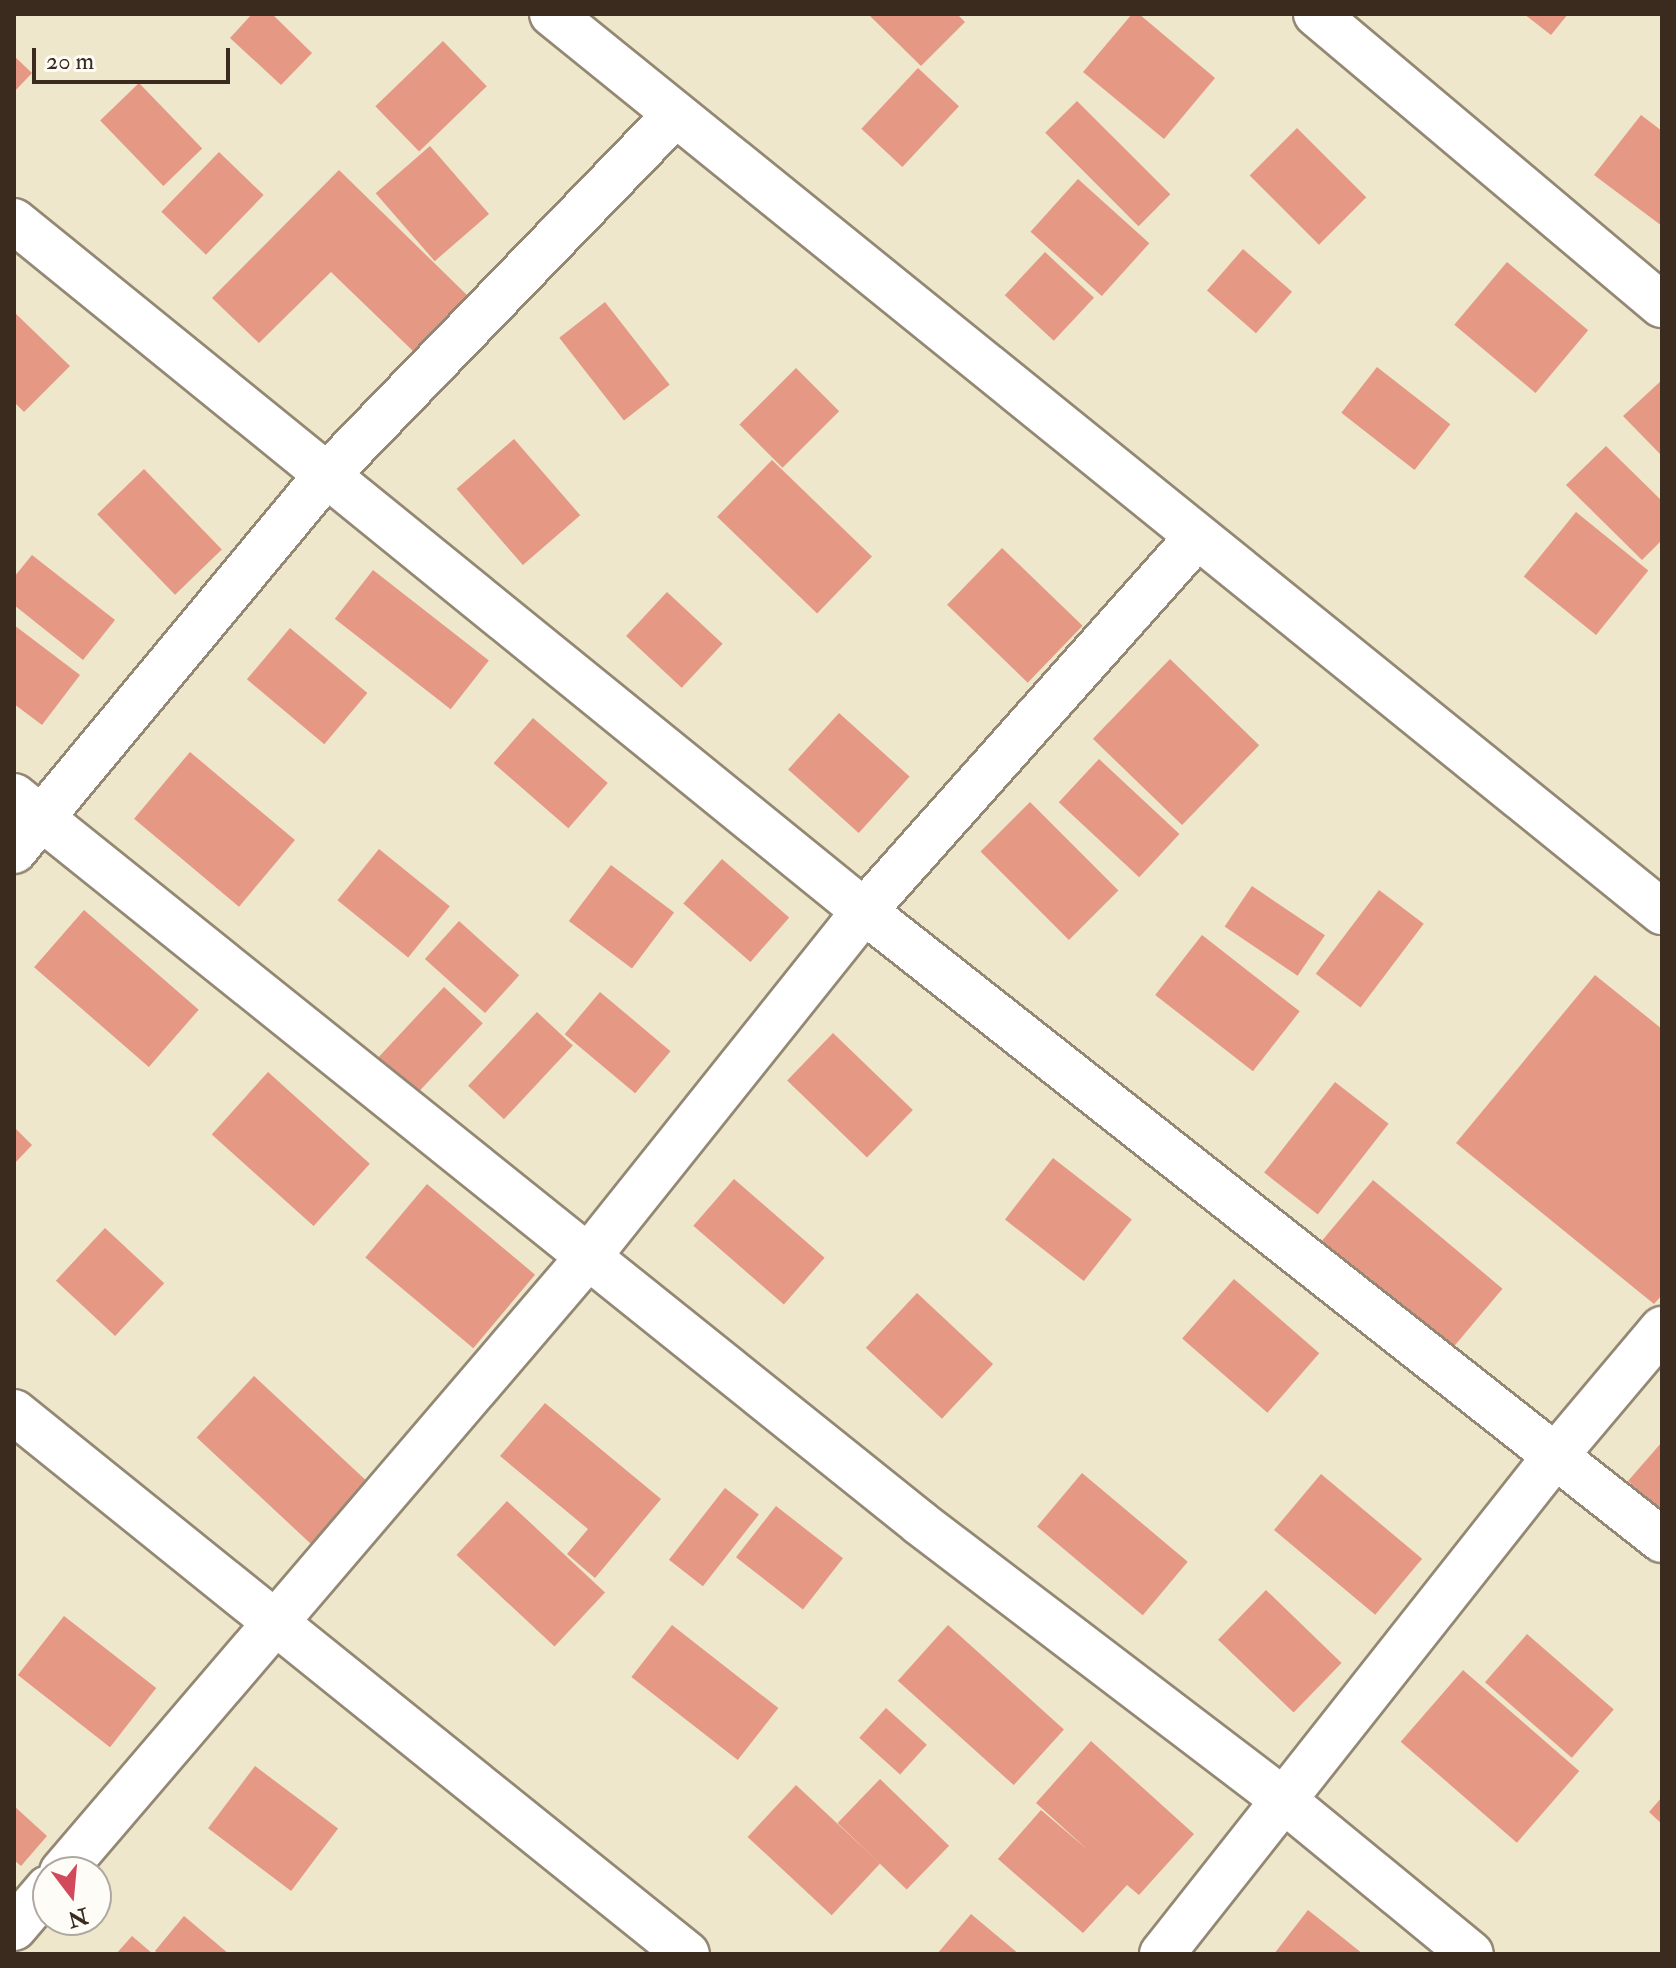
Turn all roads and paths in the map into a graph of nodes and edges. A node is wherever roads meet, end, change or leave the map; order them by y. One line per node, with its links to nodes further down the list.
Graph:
1 (552, 14): 3 (street)
2 (1316, 14): 5 (street)
3 (674, 116): 6 (street); 7 (street)
4 (14, 221): 6 (street)
5 (1662, 305)
6 (324, 478): 8 (street); 9 (street)
7 (1196, 539): 9 (street); 10 (street)
8 (23, 822): 11 (street)
9 (864, 911): 11 (street); 14 (street)
10 (1662, 912)
11 (588, 1257): 16 (street); 17 (street)
12 (1662, 1329): 14 (street)
13 (14, 1412): 16 (street)
14 (1556, 1455): 15 (street); 17 (street)
15 (1662, 1540)
16 (274, 1621): 18 (street); 21 (street)
17 (1286, 1802): 22 (street); 23 (street)
18 (76, 1856)
19 (32, 1907): 20 (street)
20 (14, 1928)
21 (687, 1954)
22 (1162, 1954)
23 (1471, 1954)

